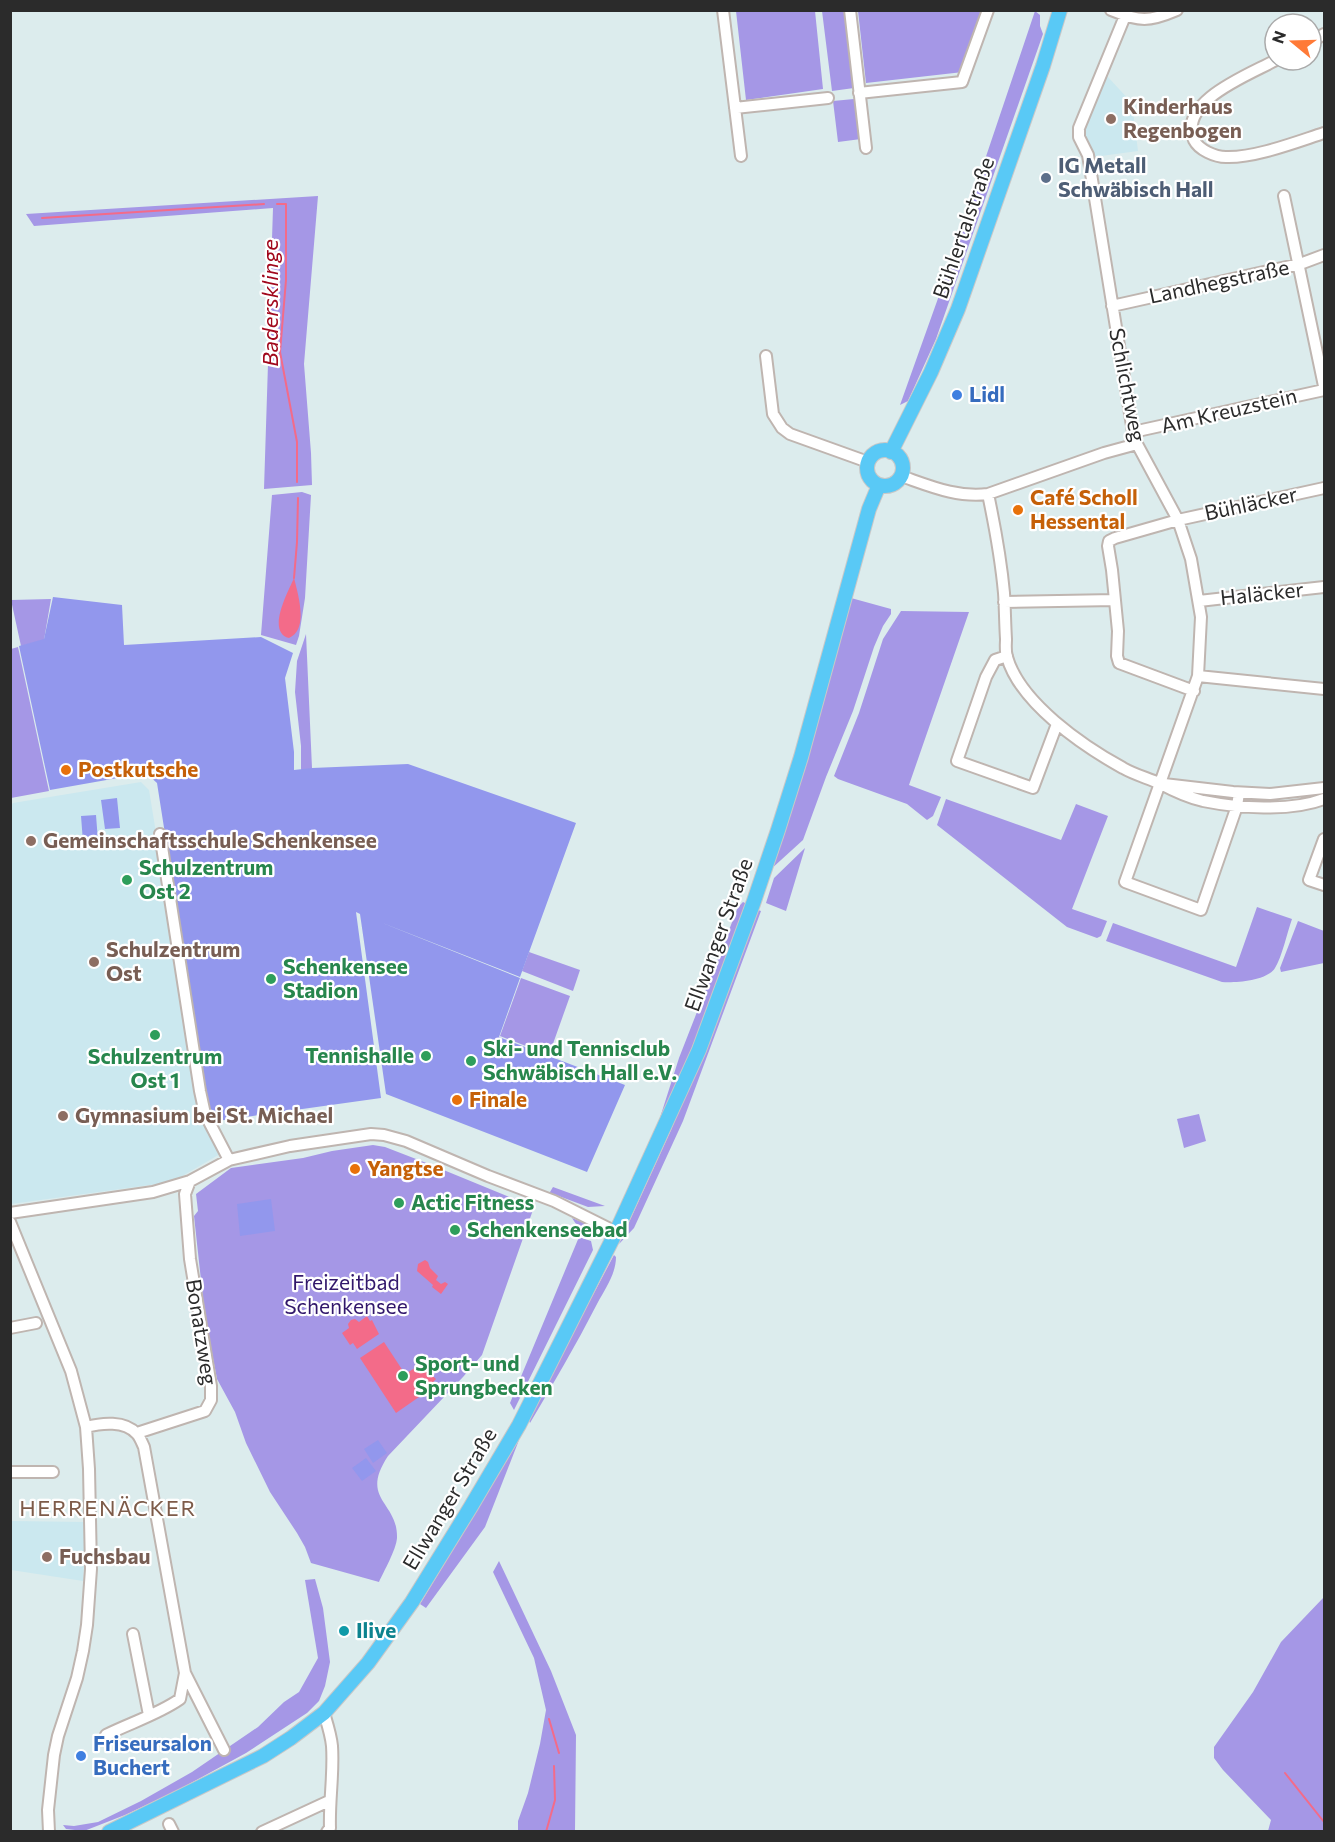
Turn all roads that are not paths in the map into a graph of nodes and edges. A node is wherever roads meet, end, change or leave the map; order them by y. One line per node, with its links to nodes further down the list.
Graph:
1 (723, 10): 12 (street)
2 (850, 10): 10 (street)
3 (988, 10): 10 (street)
4 (1061, 10): 5 (main road); 24 (main road, Bühlertalstraße)
5 (1068, 10)
6 (1111, 10): 8 (street)
7 (1177, 10): 8 (street)
8 (1125, 16): 19 (street, Schlichtweg)
9 (1263, 67): 13 (street)
10 (859, 93): 14 (street)
11 (828, 98): 12 (street)
12 (735, 108): 15 (street)
13 (1324, 133)
14 (866, 147)
15 (741, 156)
16 (1284, 196): 18 (street)
17 (1324, 255): 18 (street, Landhegstraße)
18 (1300, 264): 19 (street, Landhegstraße); 21 (street)
19 (1112, 306): 22 (street, Schlichtweg)
20 (766, 356): 25 (street)
21 (1324, 388): 22 (street, Am Kreuzstein)
22 (1133, 432): 23 (street, Schlichtweg)
23 (1137, 444): 29 (street, Am Kreuzstein); 30 (street, Schlichtweg)
24 (891, 452): 25 (main road); 26 (main road)
25 (868, 462): 27 (main road)
26 (901, 476): 27 (main road); 29 (street, Am Kreuzstein)
27 (879, 485): 52 (main road, Ellwanger Straße)
28 (1324, 488): 30 (street, Bühläcker)
29 (988, 494): 34 (street)
30 (1178, 520): 32 (street, Bühläcker); 33 (street, Schlichtweg)
31 (1324, 587): 33 (street, Haläcker)
32 (1115, 600): 34 (street); 38 (street)
33 (1199, 601): 36 (street, Schlichtweg)
34 (1004, 602): 35 (street)
35 (1006, 656): 39 (street); 39 (street)
36 (1198, 676): 37 (street); 38 (street, Schlichtweg)
37 (1324, 689)
38 (1194, 691): 40 (street, Schlichtweg)
39 (1057, 724): 40 (street)
40 (1160, 784): 42 (street); 44 (street); 44 (street, Schlichtweg)
41 (1324, 788): 42 (street)
42 (1239, 793): 44 (street)
43 (1324, 799): 44 (street)
44 (1237, 806)
45 (160, 834): 48 (street)
46 (1324, 839): 47 (street)
47 (1324, 885)
48 (229, 1160): 49 (street); 52 (street)
49 (190, 1181): 50 (street); 56 (street, Bonatzweg)
50 (10, 1213)
51 (10, 1222): 55 (street)
52 (616, 1232): 61 (main road, Ellwanger Straße)
53 (36, 1323): 54 (street)
54 (10, 1328)
55 (86, 1427): 56 (street); 67 (street)
56 (137, 1433): 60 (street)
57 (10, 1472): 58 (street)
58 (53, 1472)
59 (133, 1634): 62 (street)
60 (185, 1673): 62 (street); 64 (street)
61 (324, 1713): 65 (street); 68 (main road, Ellwanger Straße)
62 (149, 1715): 63 (street)
63 (106, 1735)
64 (224, 1750)
65 (329, 1801): 66 (street); 69 (street)
66 (329, 1830)
67 (49, 1832)
68 (109, 1832)
69 (262, 1832)

